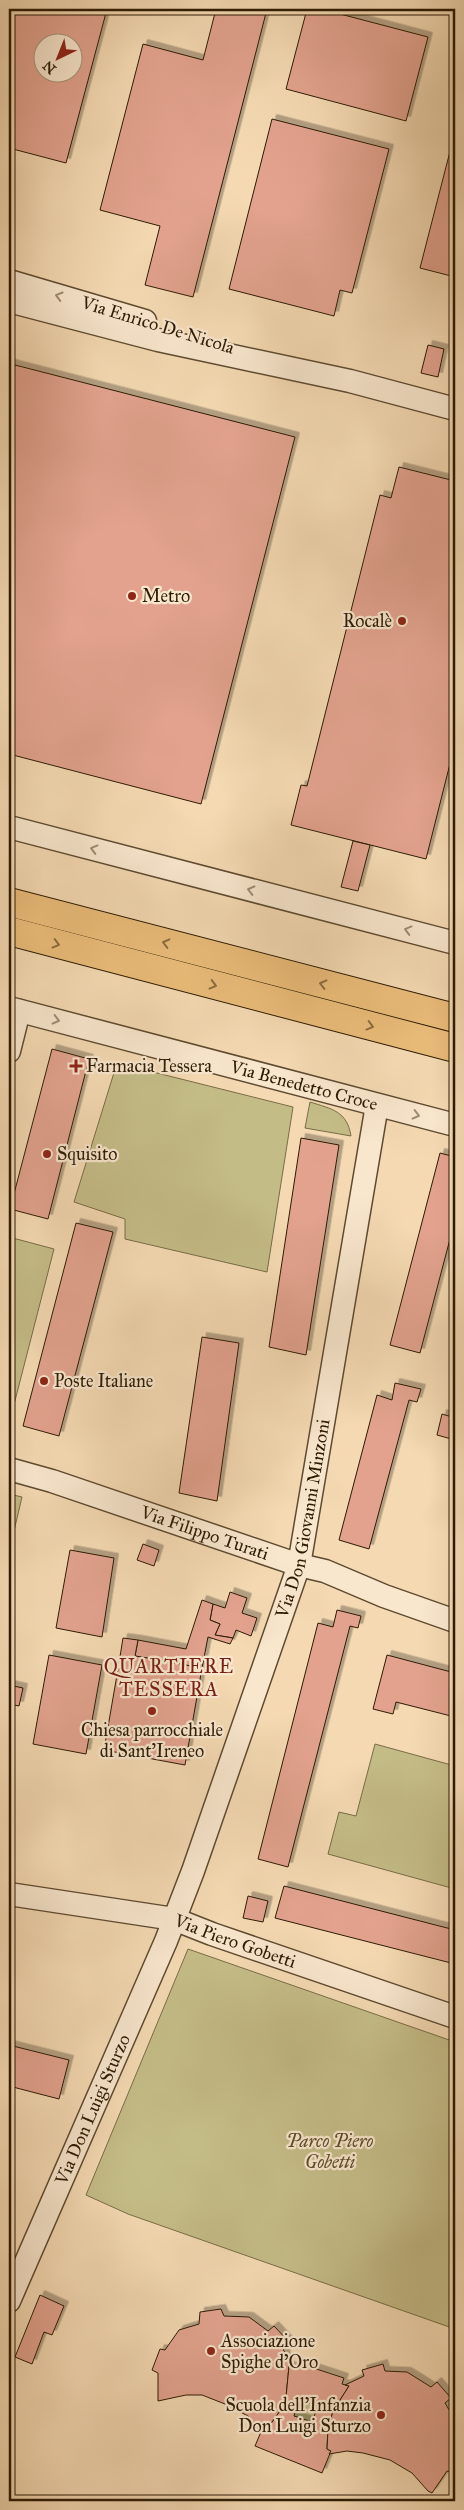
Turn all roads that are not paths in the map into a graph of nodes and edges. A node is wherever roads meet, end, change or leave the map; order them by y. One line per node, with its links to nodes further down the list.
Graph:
1 (9, 281): 3 (street, Via Enrico De Nicola, one-way to 1)
2 (9, 302): 3 (street, Via Enrico De Nicola)
3 (307, 370): 4 (street, Via Enrico De Nicola)
4 (455, 408)
5 (9, 826): 8 (street, one-way to 5)
6 (9, 902): 10 (main road, one-way to 6)
7 (9, 931): 11 (main road, one-way to 11)
8 (455, 943)
9 (14, 1010): 12 (street); 13 (street, Via Benedetto Croce, one-way to 13)
10 (455, 1018)
11 (455, 1048)
12 (9, 1051)
13 (376, 1105): 14 (street, Via Benedetto Croce, one-way to 14); 16 (street, Via Don Giovanni Minzoni)
14 (455, 1125)
15 (9, 1469): 16 (street, Via Filippo Turati)
16 (299, 1565): 17 (street, Via Filippo Turati); 19 (street, Via Don Giovanni Minzoni)
17 (455, 1621)
18 (9, 1894): 19 (street, Via Piero Gobetti)
19 (174, 1919): 20 (street, Via Piero Gobetti); 21 (street, Via Don Luigi Sturzo)
20 (455, 2017)
21 (9, 2300)

